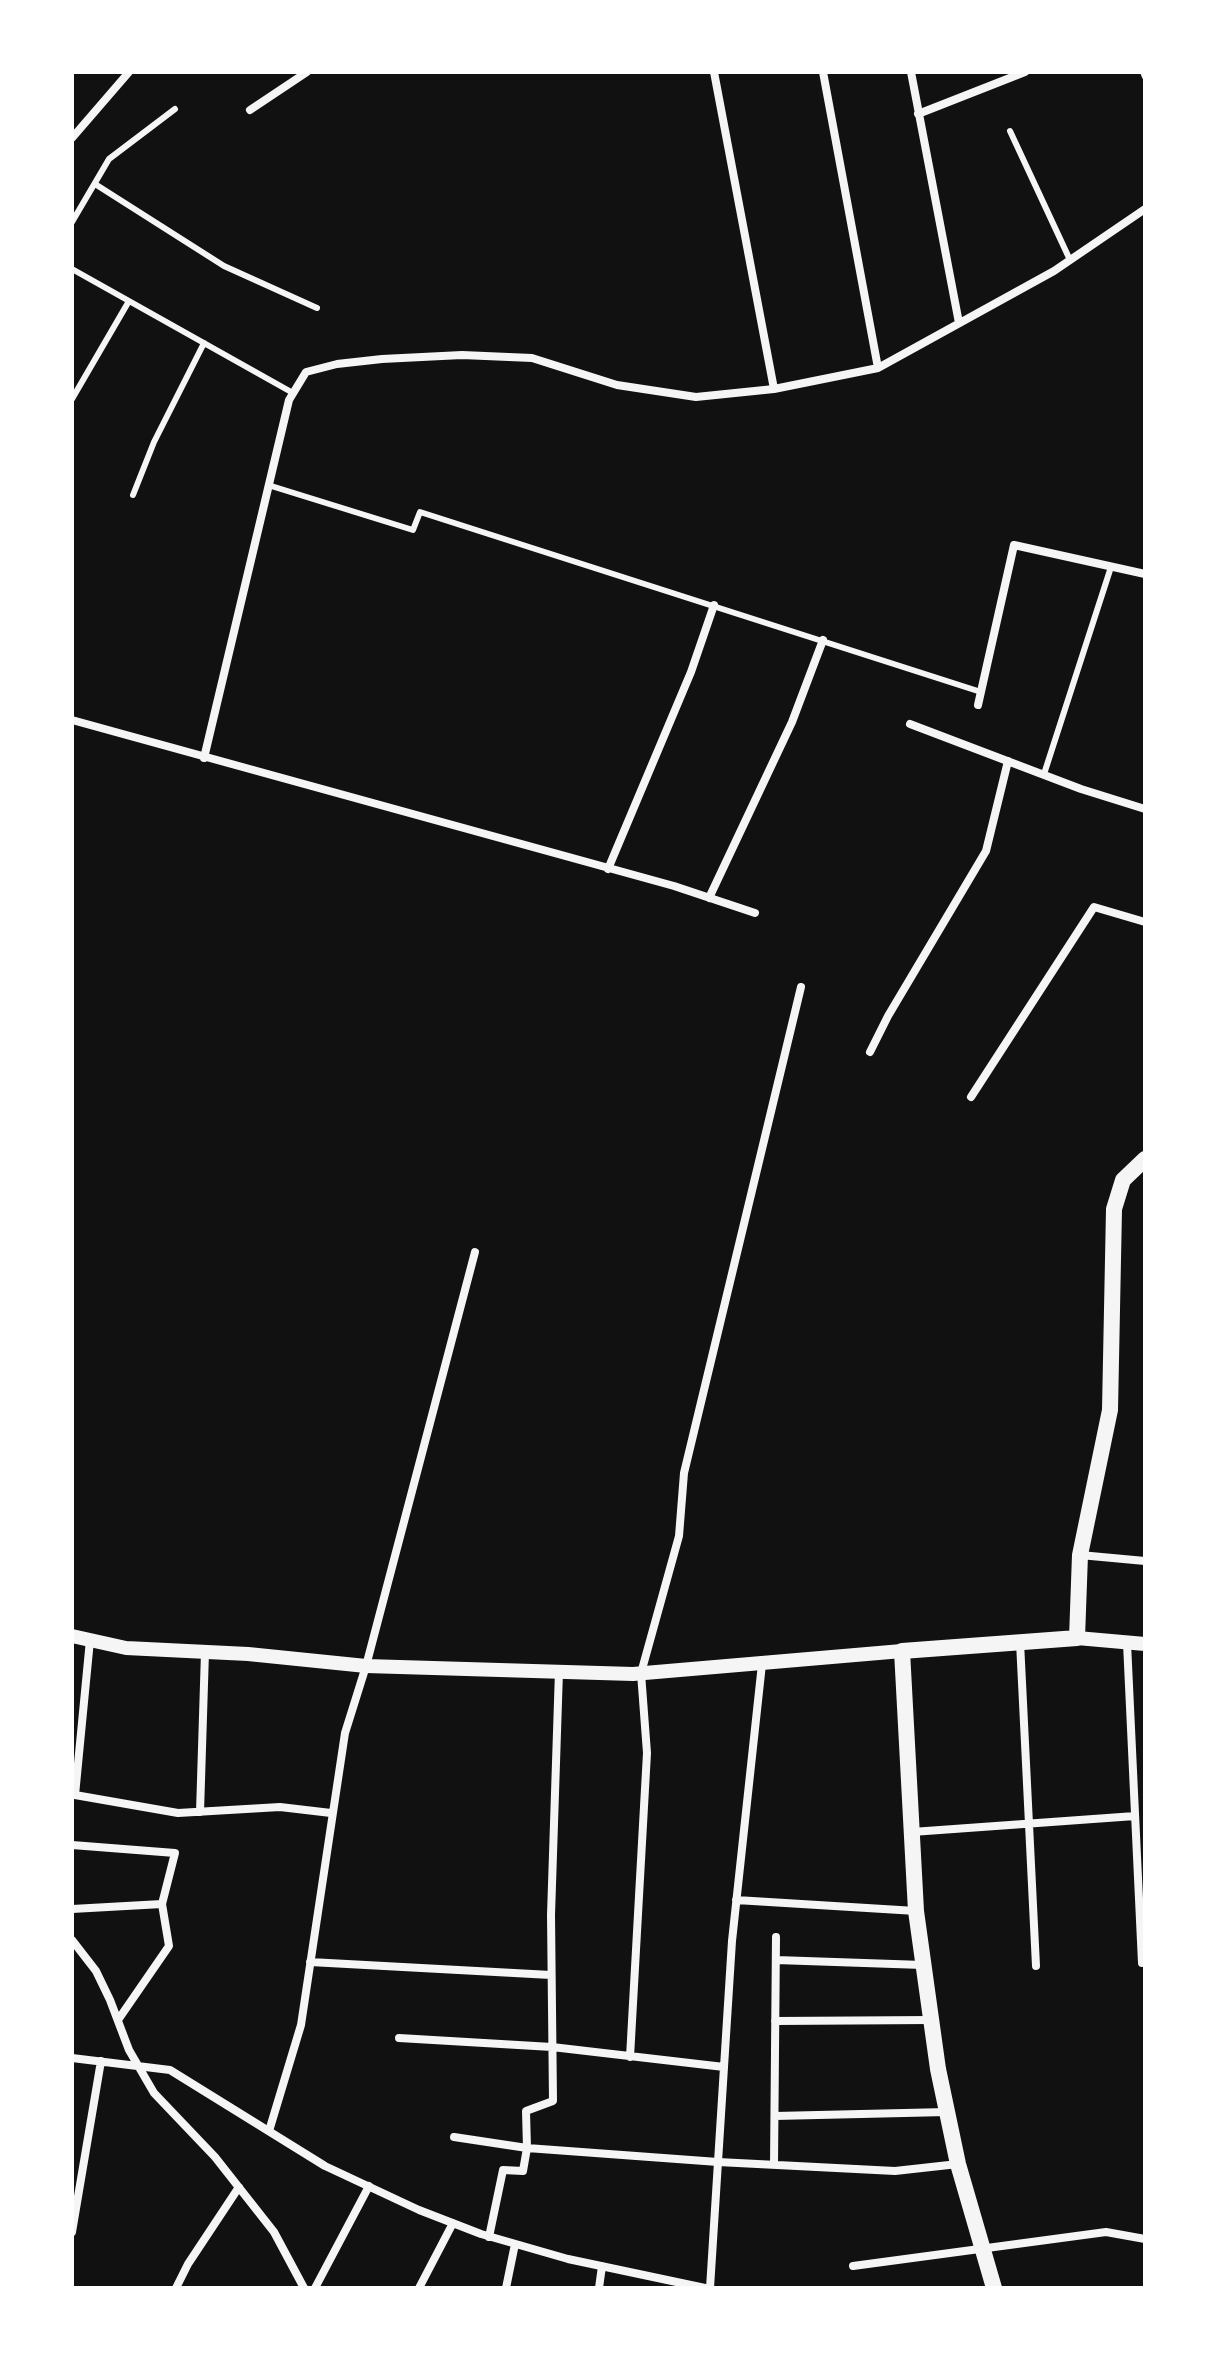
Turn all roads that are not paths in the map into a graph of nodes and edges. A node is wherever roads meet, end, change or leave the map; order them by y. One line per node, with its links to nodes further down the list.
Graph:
1 (129, 72): 11 (street)
2 (307, 72): 8 (street)
3 (714, 72): 22 (street)
4 (823, 72): 21 (street)
5 (911, 72): 9 (street)
6 (1025, 72): 9 (street)
7 (175, 109): 12 (lane)
8 (250, 110)
9 (918, 114): 19 (street)
10 (1010, 131): 15 (lane)
11 (72, 138)
12 (95, 184): 14 (lane); 18 (lane)
13 (1145, 209): 15 (street)
14 (72, 222)
15 (1070, 260): 19 (street)
16 (72, 269): 17 (lane)
17 (129, 301): 20 (lane); 24 (lane)
18 (317, 308)
19 (959, 323): 21 (street)
20 (204, 343): 23 (lane); 26 (lane)
21 (878, 368): 22 (street)
22 (774, 389): 23 (street)
23 (293, 393): 25 (street)
24 (72, 399)
25 (268, 485): 29 (lane); 35 (street)
26 (133, 495)
27 (1111, 567): 28 (street); 31 (street); 37 (lane)
28 (1145, 574)
29 (714, 605): 30 (lane); 39 (street)
30 (823, 640): 31 (lane); 40 (street)
31 (981, 692): 32 (street)
32 (978, 705)
33 (72, 720): 35 (street)
34 (910, 724): 36 (street)
35 (204, 758): 39 (street)
36 (1008, 761): 37 (street); 44 (street)
37 (1044, 774): 38 (street)
38 (1145, 809)
39 (608, 869): 40 (street)
40 (709, 898): 41 (street)
41 (755, 913)
42 (1145, 922): 45 (street)
43 (801, 987): 61 (street)
44 (870, 1052)
45 (971, 1097)
46 (1145, 1159): 48 (main road)
47 (475, 1252): 59 (street)
48 (1080, 1555): 49 (street); 51 (main road)
49 (1145, 1561)
50 (72, 1636): 52 (street)
51 (1077, 1638): 53 (main road); 54 (street)
52 (90, 1640): 57 (street); 62 (street)
53 (1020, 1642): 56 (main road); 65 (street)
54 (1127, 1643): 55 (street); 64 (street)
55 (1145, 1644)
56 (902, 1651): 58 (street); 66 (main road)
57 (205, 1652): 59 (street); 62 (street)
58 (762, 1664): 61 (street); 68 (street)
59 (366, 1666): 60 (street); 63 (street)
60 (559, 1671): 61 (street); 79 (street)
61 (641, 1673): 85 (street)
62 (200, 1812): 63 (street)
63 (331, 1813): 75 (street)
64 (1135, 1816): 65 (street); 76 (street)
65 (1029, 1824): 66 (street); 78 (street)
66 (912, 1832): 71 (main road)
67 (72, 1845): 69 (street)
68 (736, 1900): 71 (street); 89 (street)
69 (162, 1904): 70 (street); 80 (street)
70 (72, 1909)
71 (916, 1911): 77 (main road)
72 (776, 1937): 74 (street)
73 (72, 1940): 80 (street)
74 (776, 1960): 77 (street); 82 (street)
75 (310, 1962): 79 (street); 92 (street)
76 (1142, 1963)
77 (924, 1965): 81 (main road)
78 (1036, 1966)
79 (551, 1975): 84 (street)
80 (118, 2020): 88 (street)
81 (931, 2020): 82 (street); 90 (main road)
82 (775, 2021): 91 (street)
83 (399, 2038): 84 (street)
84 (552, 2047): 85 (street); 94 (street)
85 (630, 2057): 89 (street)
86 (72, 2058): 87 (street)
87 (101, 2061): 88 (street); 101 (street)
88 (137, 2065): 92 (street); 99 (street)
89 (724, 2067): 95 (street)
90 (947, 2112): 91 (street); 96 (main road)
91 (775, 2116): 97 (street)
92 (269, 2131): 98 (street)
93 (454, 2137): 94 (street)
94 (527, 2148): 95 (street); 102 (street)
95 (718, 2162): 97 (street); 115 (street)
96 (958, 2164): 97 (street); 105 (main road)
97 (774, 2165)
98 (369, 2186): 100 (street); 111 (street)
99 (239, 2187): 109 (street); 110 (street)
100 (453, 2223): 102 (street); 112 (street)
101 (72, 2232)
102 (489, 2237): 104 (street)
103 (1145, 2239): 105 (street)
104 (515, 2244): 106 (street); 113 (street)
105 (983, 2246): 107 (street); 116 (main road)
106 (602, 2266): 108 (street); 114 (street)
107 (853, 2266)
108 (690, 2286): 115 (street)
109 (176, 2288)
110 (304, 2288)
111 (315, 2288)
112 (419, 2288)
113 (506, 2288)
114 (599, 2288)
115 (708, 2288)
116 (994, 2288)

